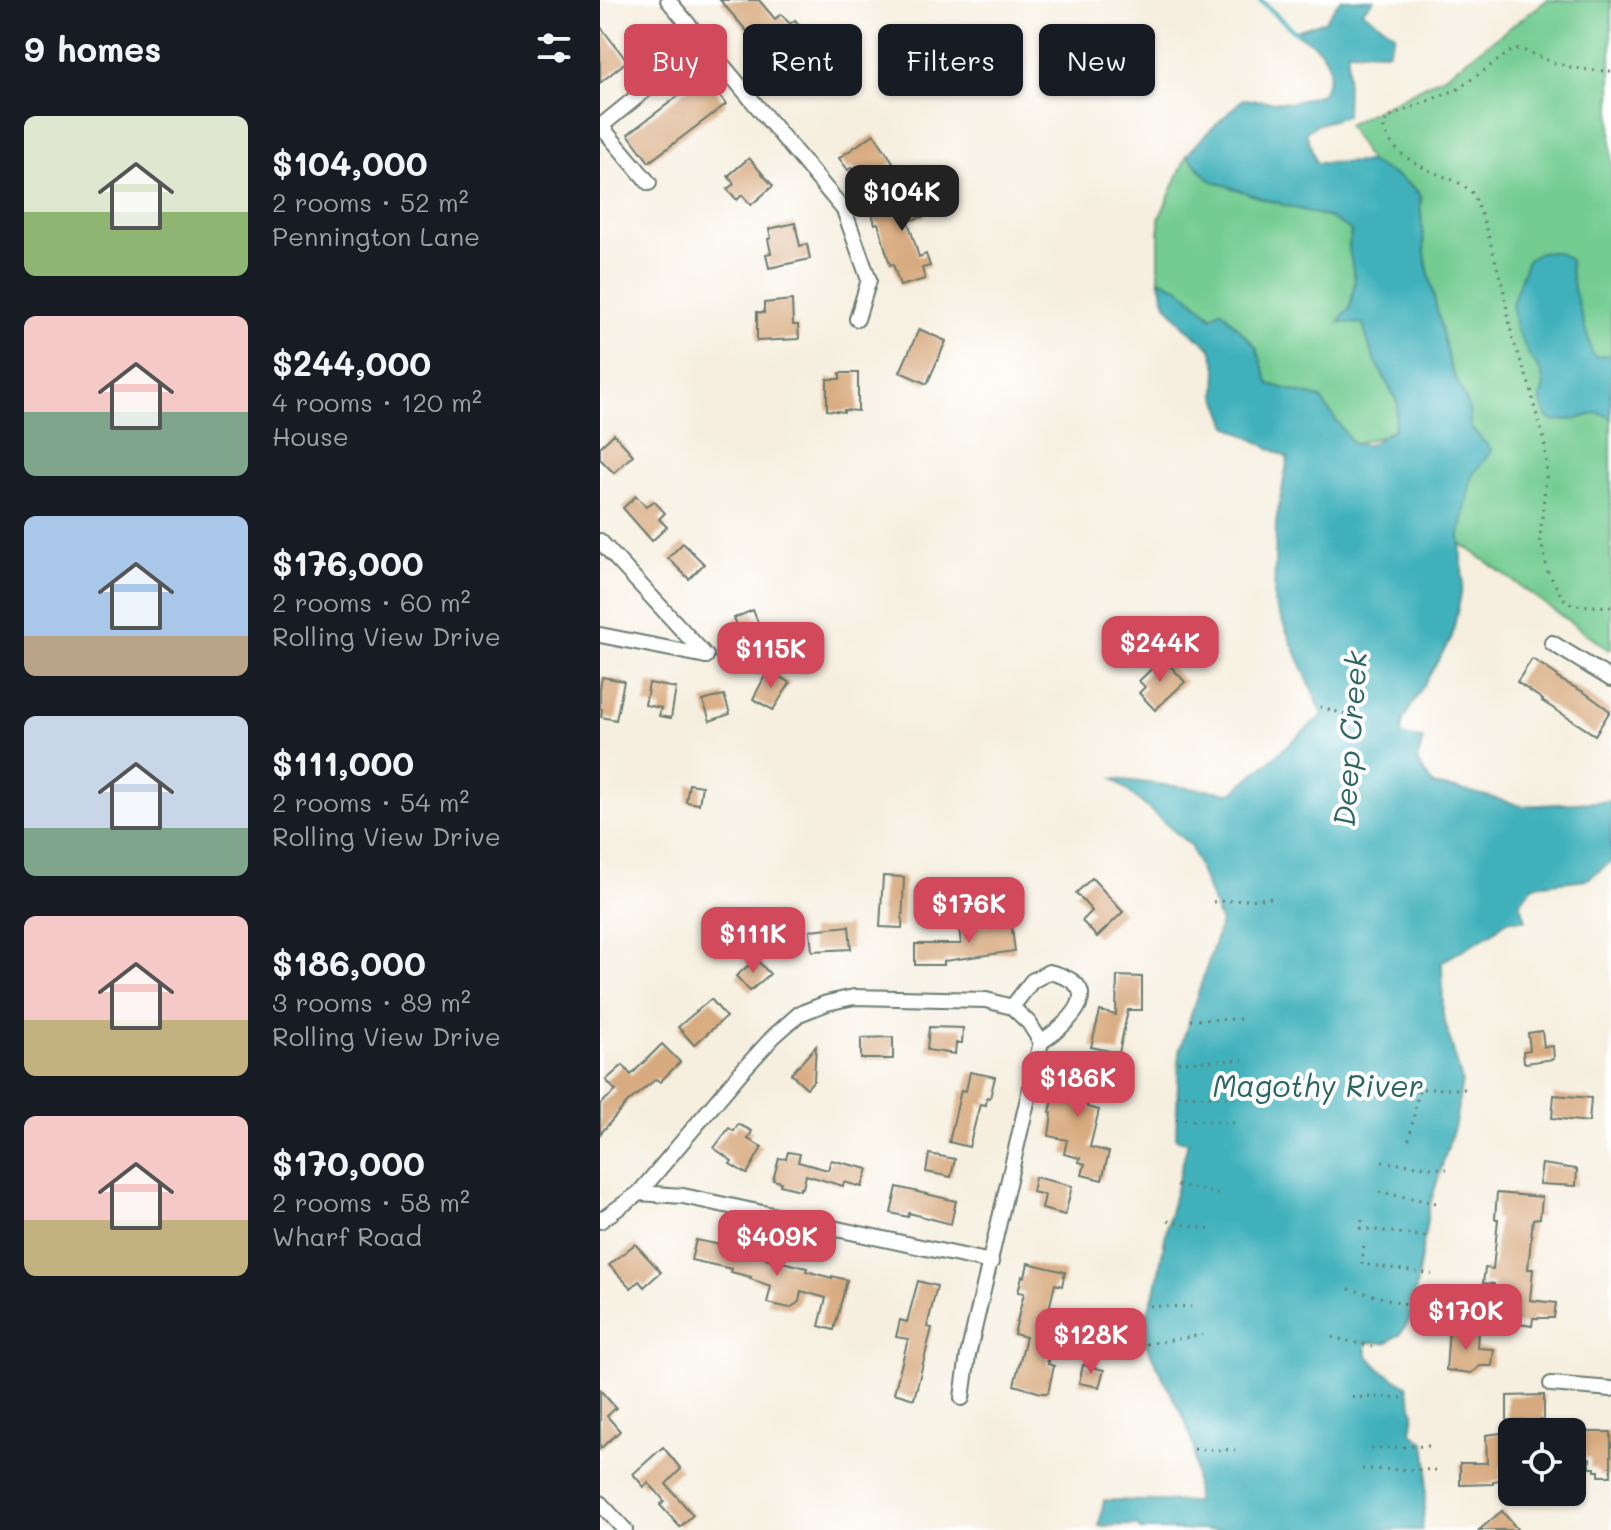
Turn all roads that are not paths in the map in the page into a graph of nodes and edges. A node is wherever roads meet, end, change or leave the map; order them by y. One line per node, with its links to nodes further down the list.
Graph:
1 (668, 0): 2 (street)
2 (688, 24)
3 (727, 71): 7 (street)
4 (636, 96): 5 (street)
5 (600, 125): 6 (street)
6 (649, 183)
7 (857, 319)
8 (600, 541): 9 (street)
9 (600, 635)
10 (1552, 643): 11 (street)
11 (1611, 679)
12 (1012, 1007): 13 (street); 13 (street); 14 (street)
13 (1041, 1042): 16 (street)
14 (639, 1193): 15 (street); 16 (street)
15 (600, 1221)
16 (991, 1262): 19 (street)
17 (1551, 1384): 18 (street)
18 (1611, 1389)
19 (962, 1398)
20 (600, 1503): 21 (street)
21 (625, 1530)

